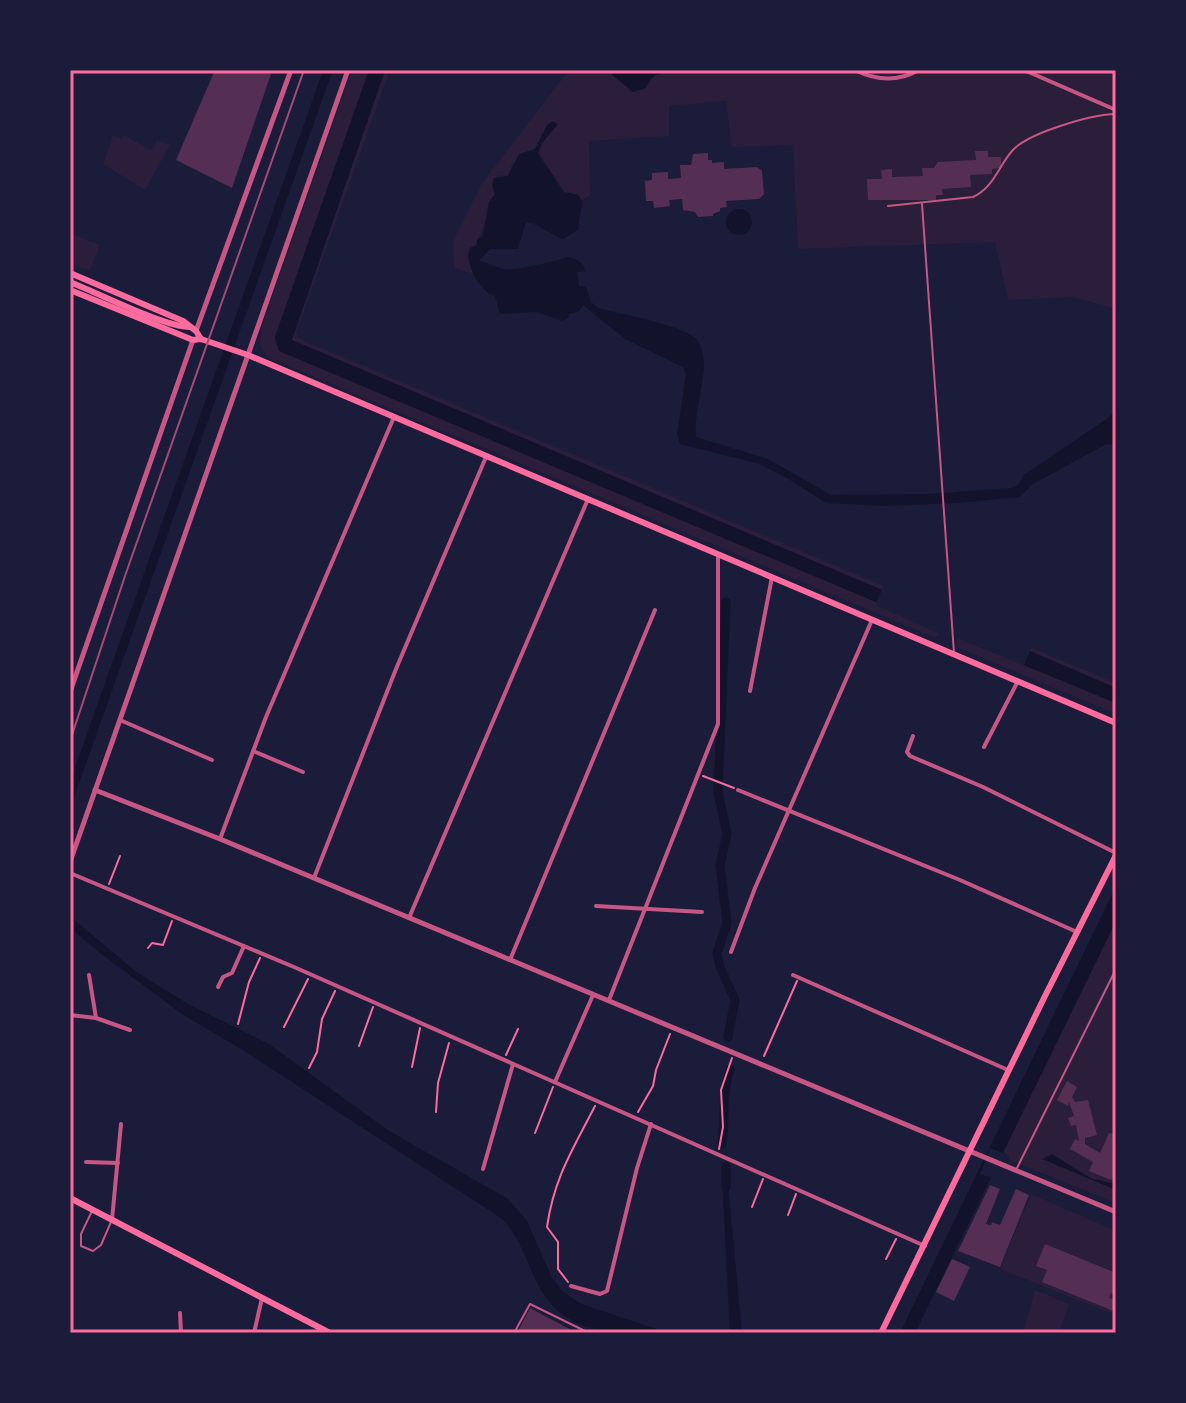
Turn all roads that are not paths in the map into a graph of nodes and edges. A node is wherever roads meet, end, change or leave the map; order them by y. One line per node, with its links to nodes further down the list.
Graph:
1 (291, 70): 12 (street)
2 (348, 70): 15 (street)
3 (855, 70): 4 (street)
4 (919, 70)
5 (1024, 70): 6 (street)
6 (1116, 112): 7 (lane)
7 (922, 204): 8 (lane); 23 (lane)
8 (888, 206)
9 (70, 273): 12 (main road)
10 (70, 282): 12 (main road)
11 (70, 290): 14 (main road)
12 (193, 329): 13 (main road)
13 (201, 339): 14 (main road); 15 (main road)
14 (193, 340): 26 (street)
15 (245, 354): 16 (main road); 27 (street)
16 (394, 417): 17 (main road); 31 (street)
17 (486, 457): 18 (main road); 41 (street)
18 (588, 499): 19 (main road); 45 (street)
19 (718, 555): 20 (main road); 43 (street)
20 (772, 577): 22 (main road); 25 (street)
21 (655, 610): 49 (street)
22 (872, 620): 23 (main road); 36 (street)
23 (955, 654): 24 (main road)
24 (1018, 681): 28 (main road); 30 (street)
25 (750, 691)
26 (70, 692)
27 (120, 720): 32 (street); 34 (street)
28 (1116, 723)
29 (913, 736): 38 (street)
30 (984, 747)
31 (253, 751): 33 (street); 37 (street)
32 (212, 760)
33 (303, 772)
34 (95, 790): 37 (street); 39 (street)
35 (737, 790): 36 (street)
36 (789, 810): 46 (street); 48 (street)
37 (220, 839): 41 (street)
38 (1116, 854): 46 (main road)
39 (70, 862)
40 (70, 873): 47 (street)
41 (314, 878): 45 (street)
42 (596, 906): 43 (street)
43 (645, 909): 44 (street); 55 (street)
44 (702, 912)
45 (409, 918): 49 (street)
46 (1077, 932): 60 (main road)
47 (244, 946): 53 (street); 59 (street)
48 (731, 952)
49 (510, 960): 54 (street)
50 (1116, 969): 68 (lane)
51 (89, 975): 57 (street)
52 (796, 976): 60 (street)
53 (218, 987)
54 (593, 995): 55 (street); 61 (street)
55 (608, 1001): 64 (street)
56 (70, 1015): 57 (street)
57 (96, 1018): 58 (street)
58 (130, 1030)
59 (513, 1064): 61 (street); 67 (street)
60 (1008, 1070): 64 (main road)
61 (555, 1082): 63 (street)
62 (121, 1124): 66 (street)
63 (651, 1124): 73 (street); 74 (street)
64 (969, 1152): 68 (street); 73 (main road)
65 (86, 1162): 66 (street)
66 (118, 1163): 72 (street)
67 (483, 1169)
68 (1015, 1171): 71 (street)
69 (70, 1198): 70 (main road)
70 (92, 1210): 72 (main road); 72 (lane)
71 (1116, 1212)
72 (112, 1220): 75 (main road)
73 (925, 1246): 82 (main road)
74 (571, 1286)
75 (262, 1298): 78 (street); 79 (main road)
76 (180, 1313): 77 (street)
77 (181, 1333)
78 (254, 1333)
79 (330, 1333)
80 (514, 1333): 81 (lane)
81 (589, 1333)
82 (881, 1333)

